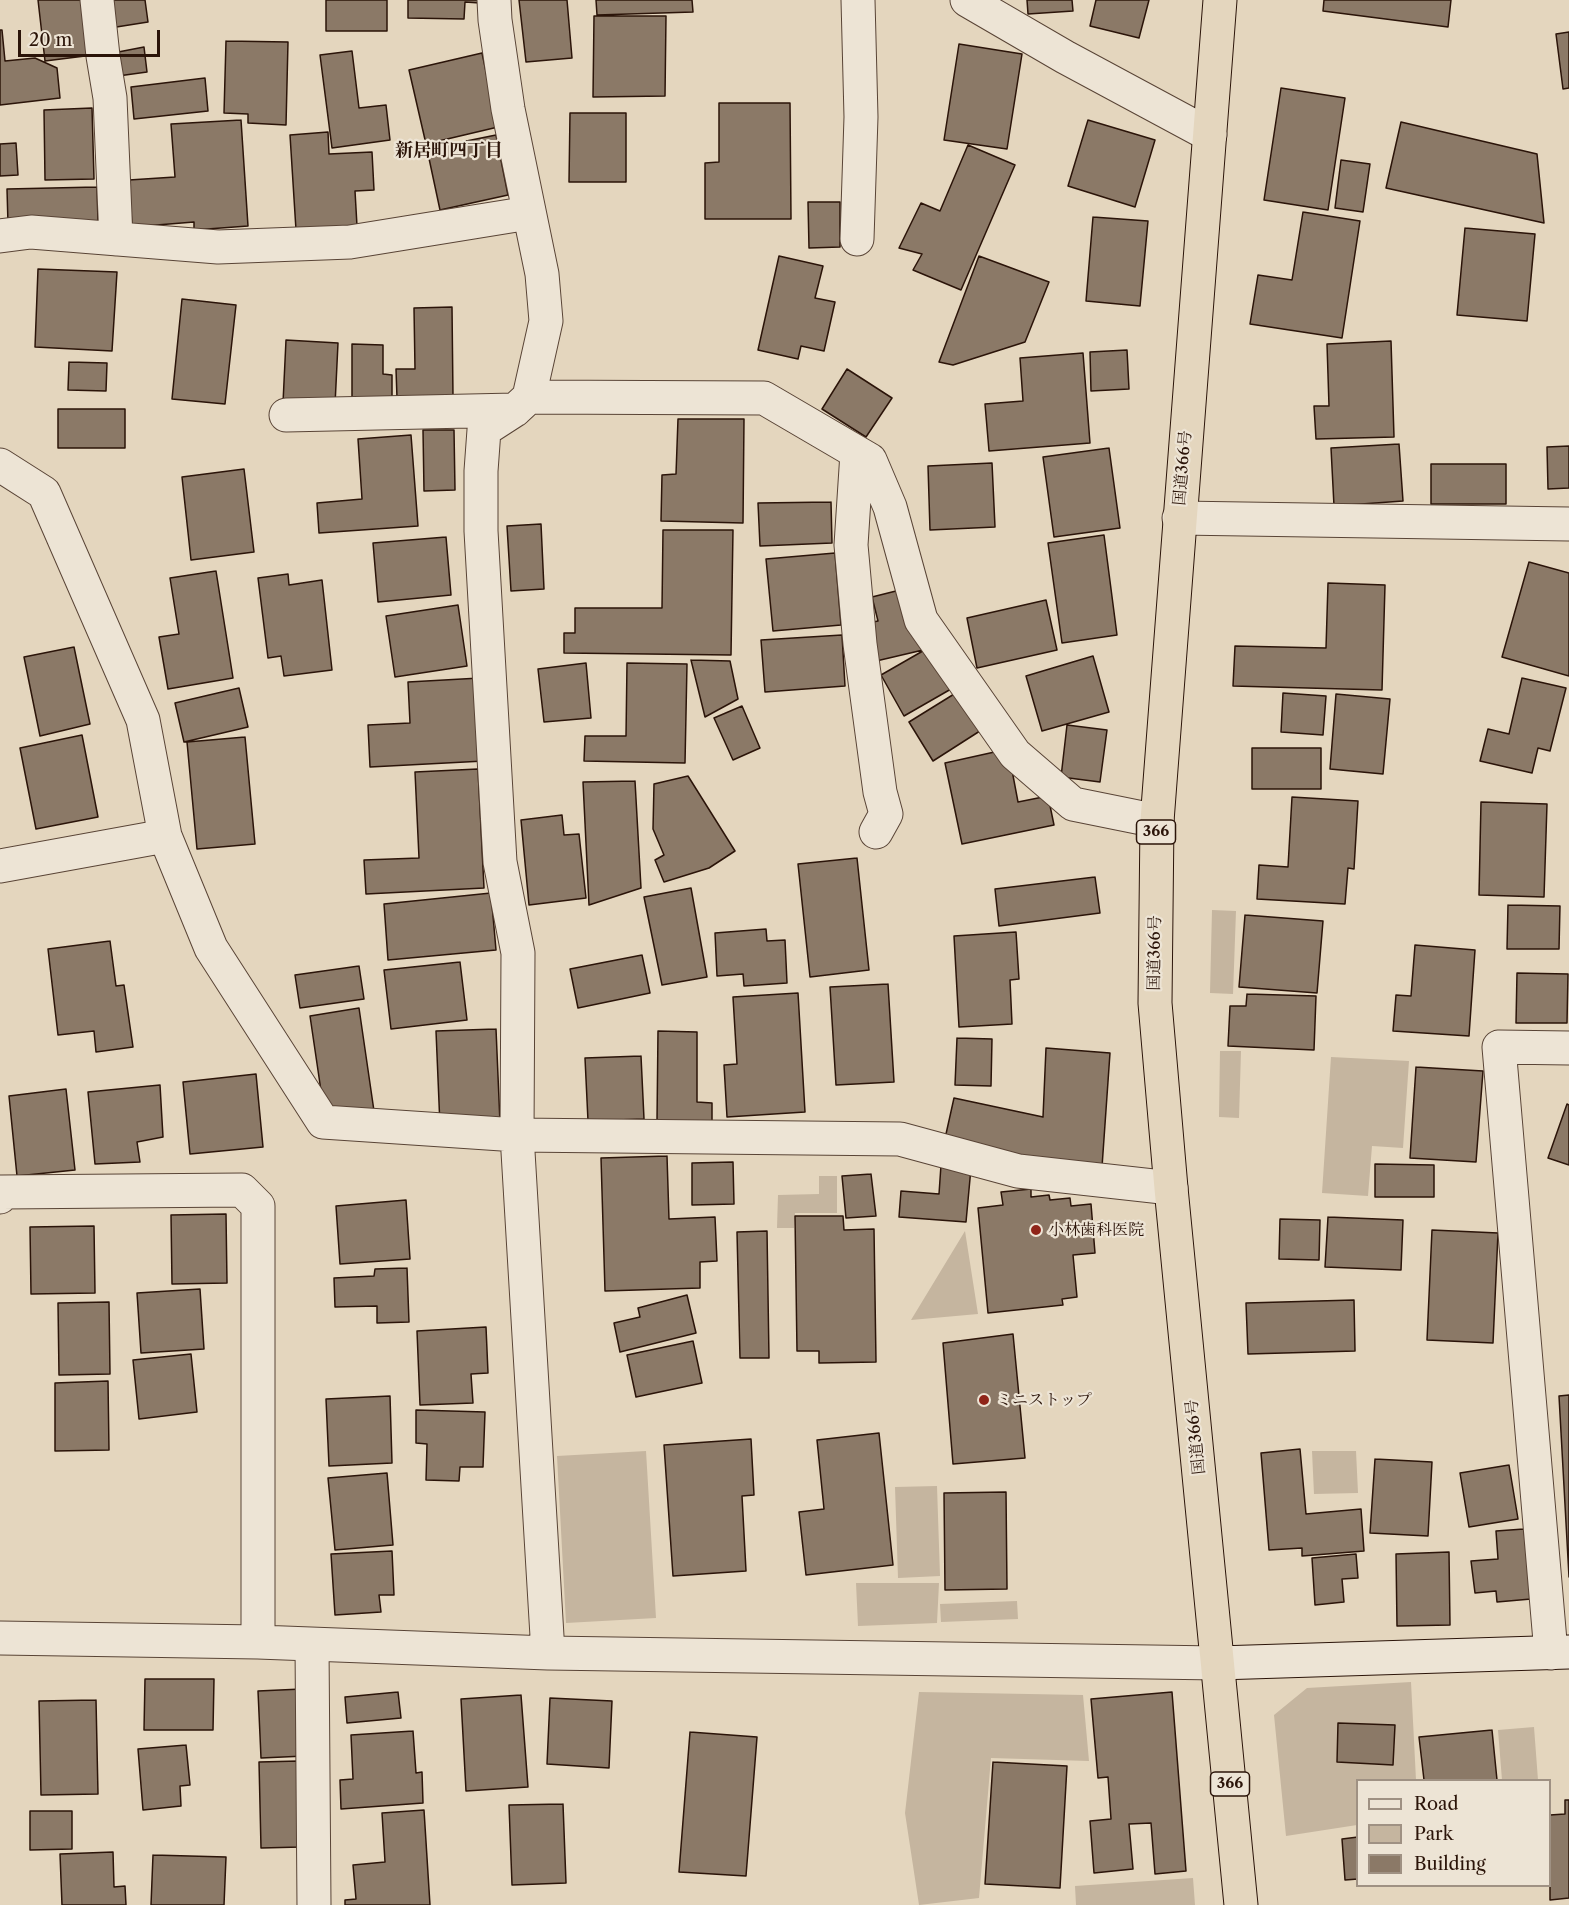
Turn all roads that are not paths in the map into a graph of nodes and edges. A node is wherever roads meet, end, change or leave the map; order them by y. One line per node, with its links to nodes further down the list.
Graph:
1 (97, 0): 9 (street)
2 (494, 0): 7 (street)
3 (858, 0): 10 (street)
4 (967, 0): 6 (street)
5 (1220, 0): 6 (highway, 国道366号 / 366)
6 (1210, 135): 15 (highway, 国道366号 / 366)
7 (529, 213): 9 (street); 11 (street)
8 (0, 236): 9 (street)
9 (116, 239)
10 (857, 239)
11 (522, 404): 12 (street); 13 (street); 22 (street)
12 (286, 415)
13 (857, 453): 17 (street); 18 (street)
14 (0, 465): 19 (street)
15 (1179, 518): 16 (street); 17 (highway, 国道366号 / 366)
16 (1569, 524)
17 (1156, 821): 23 (highway, 国道366号 / 366)
18 (876, 832)
19 (165, 836): 20 (street); 22 (street)
20 (0, 866)
21 (1569, 1048): 28 (street)
22 (517, 1136): 23 (street); 29 (street)
23 (1171, 1188): 30 (highway, 国道366号 / 366)
24 (0, 1197): 26 (street)
25 (0, 1638): 26 (street)
26 (258, 1642): 27 (street)
27 (312, 1645): 29 (street); 31 (street)
28 (1560, 1652): 30 (street)
29 (548, 1653): 30 (street)
30 (1218, 1663): 32 (highway, 国道366号 / 366)
31 (314, 1905)
32 (1241, 1905)

